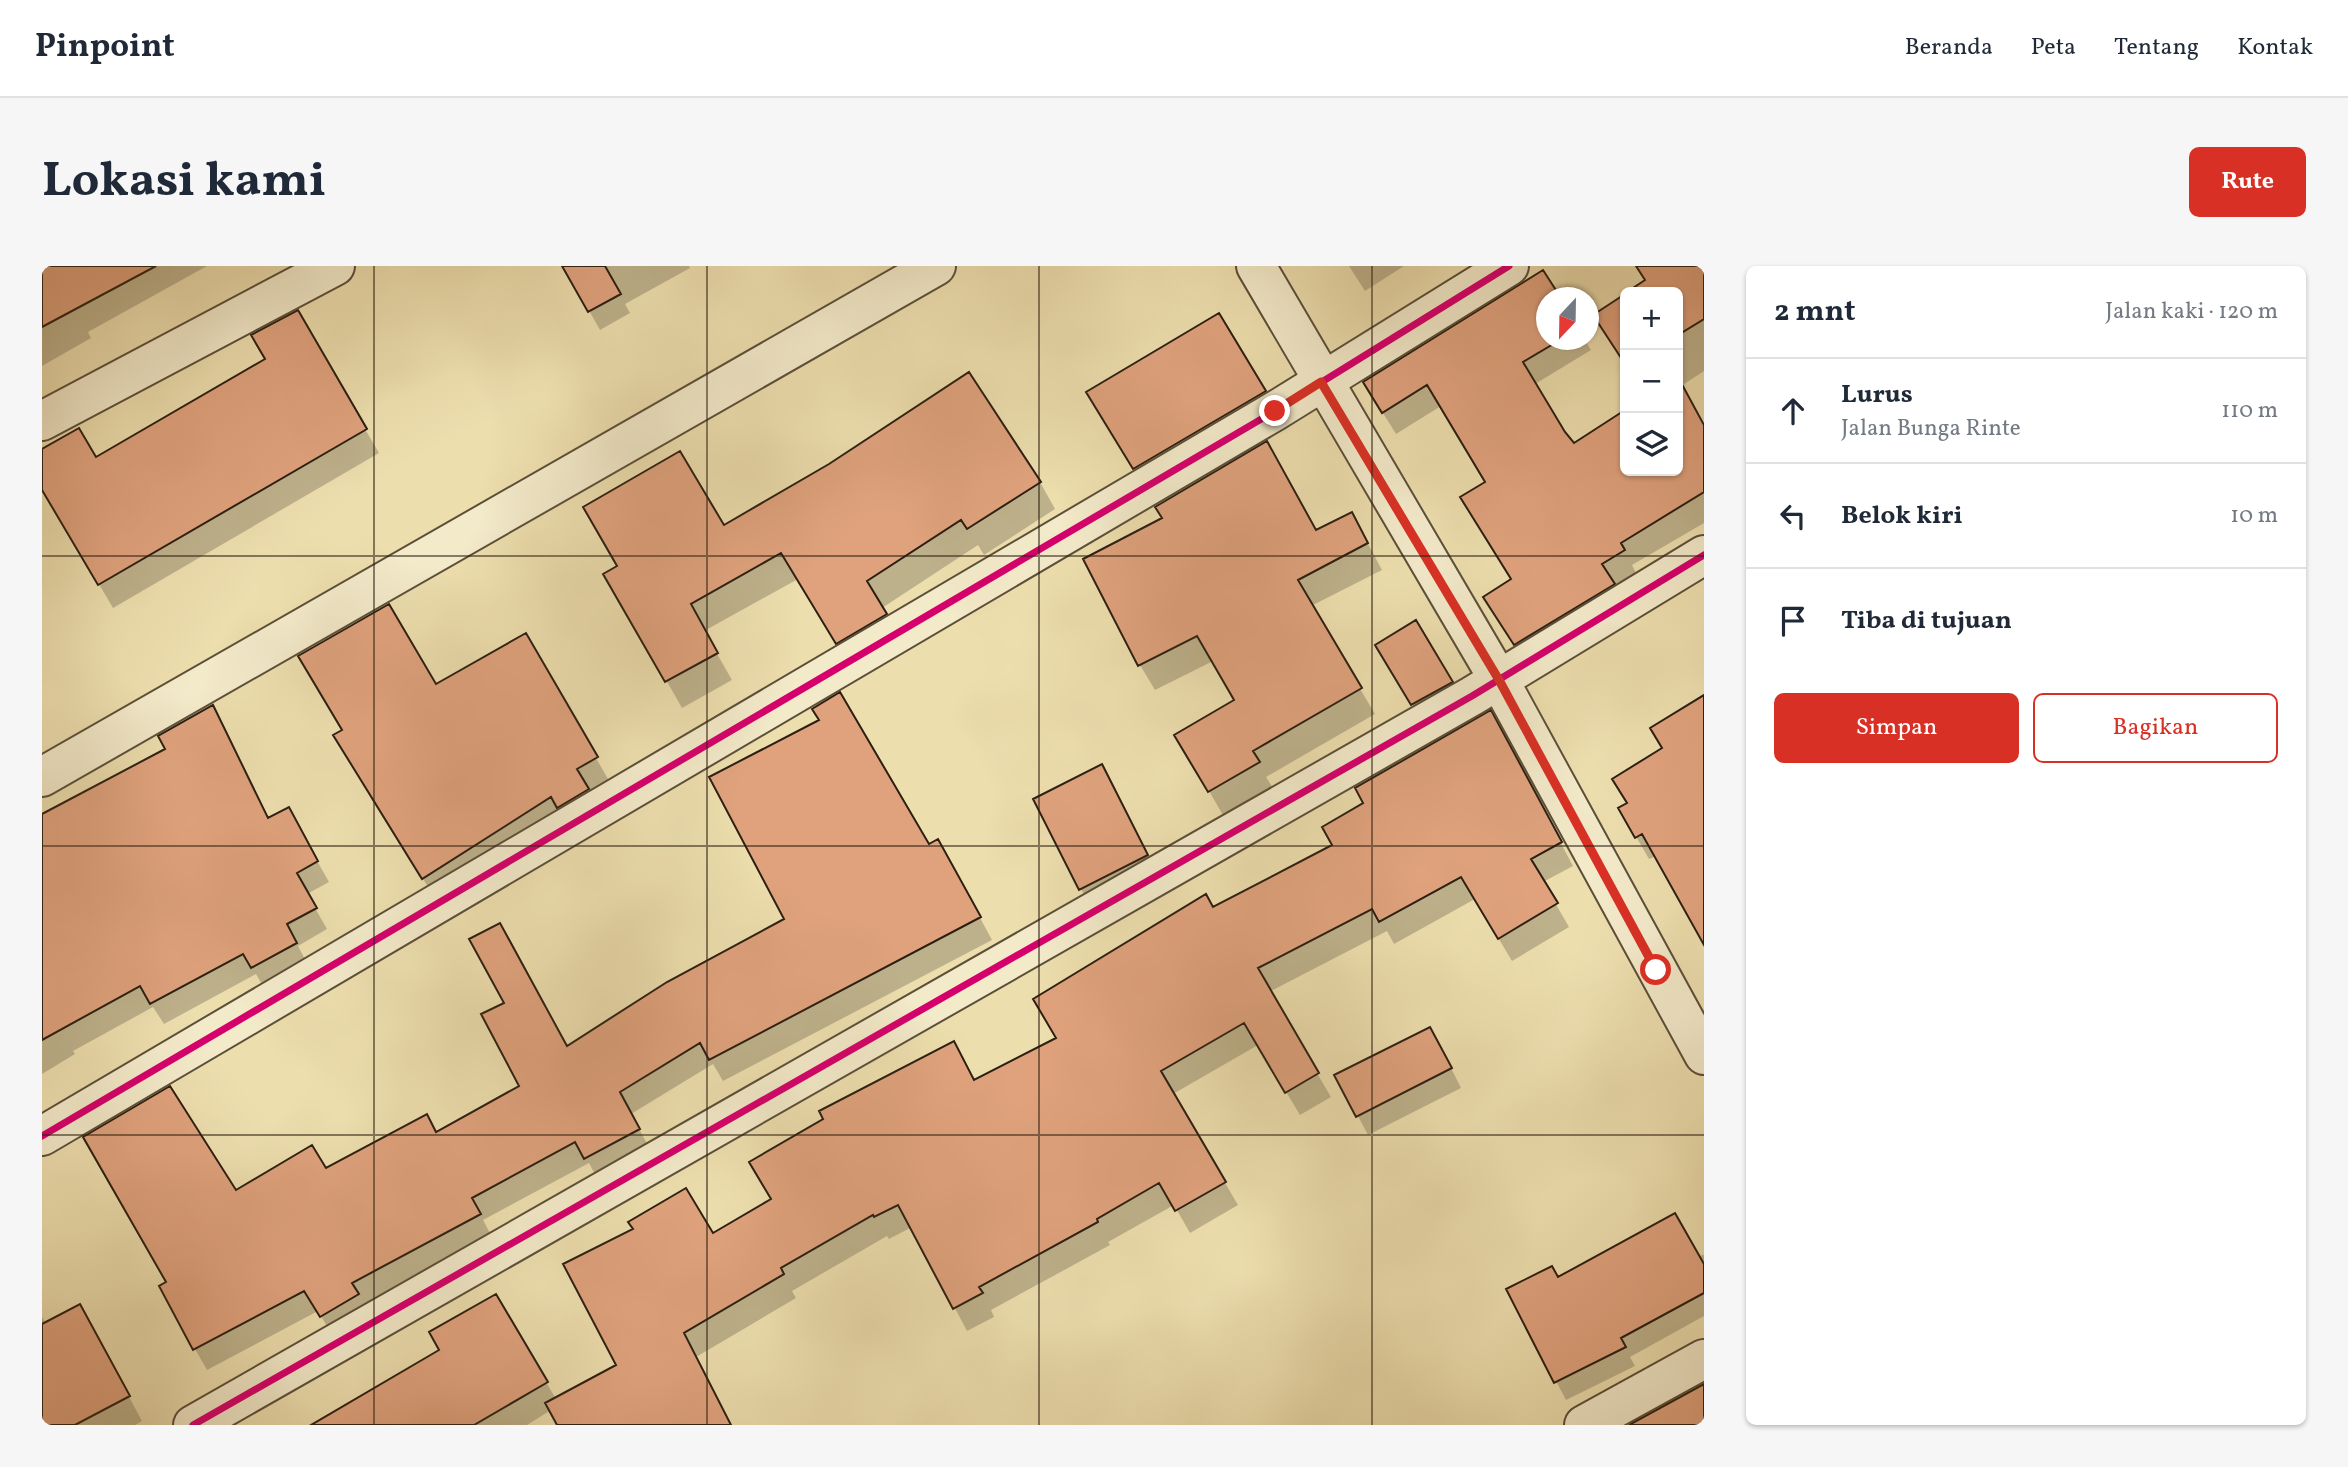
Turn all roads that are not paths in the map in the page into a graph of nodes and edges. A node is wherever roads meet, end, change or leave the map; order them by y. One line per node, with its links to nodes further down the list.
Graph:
1 (335, 266): 6 (street)
2 (936, 266): 9 (street)
3 (1256, 266): 5 (street)
4 (1510, 266): 5 (street)
5 (1321, 382): 8 (street); 11 (street)
6 (42, 421)
7 (1704, 555): 8 (street)
8 (1499, 680): 10 (street); 13 (street)
9 (42, 778)
10 (1704, 1055)
11 (42, 1136)
12 (1704, 1359): 14 (street)
13 (193, 1425)
14 (1584, 1425)

